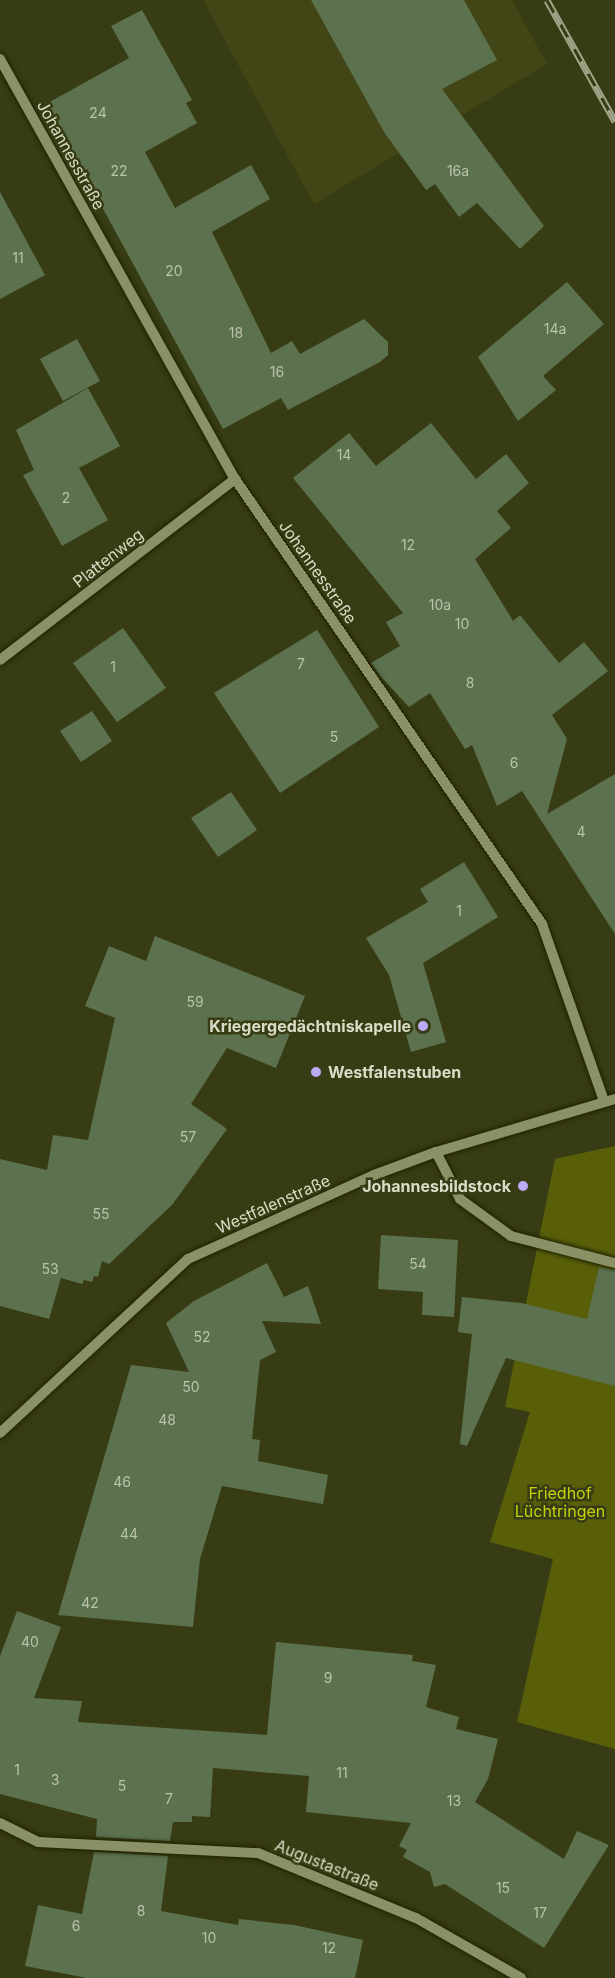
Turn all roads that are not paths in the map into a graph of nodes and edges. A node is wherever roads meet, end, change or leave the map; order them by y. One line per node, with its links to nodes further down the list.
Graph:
1 (0, 59): 2 (street, Johannesstraße)
2 (235, 479): 3 (street, Plattenweg); 4 (street, Johannesstraße)
3 (0, 660)
4 (609, 1100): 5 (street, Westfalenstraße)
5 (436, 1152): 6 (street); 7 (street, Westfalenstraße)
6 (615, 1263)
7 (0, 1433)
8 (0, 1822): 9 (street, Augustastraße)
9 (521, 1978)

